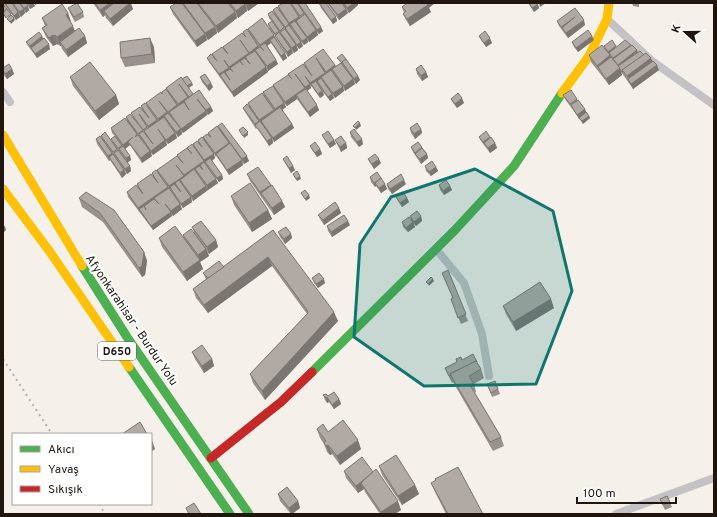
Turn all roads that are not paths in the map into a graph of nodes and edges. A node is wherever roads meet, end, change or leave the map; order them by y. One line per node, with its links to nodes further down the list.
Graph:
1 (609, 3): 2 (main road)
2 (607, 19): 5 (street); 8 (main road)
3 (3, 92): 4 (street)
4 (10, 102)
5 (714, 105)
6 (4, 140): 10 (main road, Afyonkarahisar - Burdur Yolu / D650)
7 (3, 189): 12 (main road, D650)
8 (436, 249): 9 (street); 10 (main road)
9 (489, 376)
10 (210, 458): 13 (main road, Afyonkarahisar - Burdur Yolu / D650)
11 (714, 478): 14 (street)
12 (230, 514)
13 (249, 514)
14 (616, 514)

